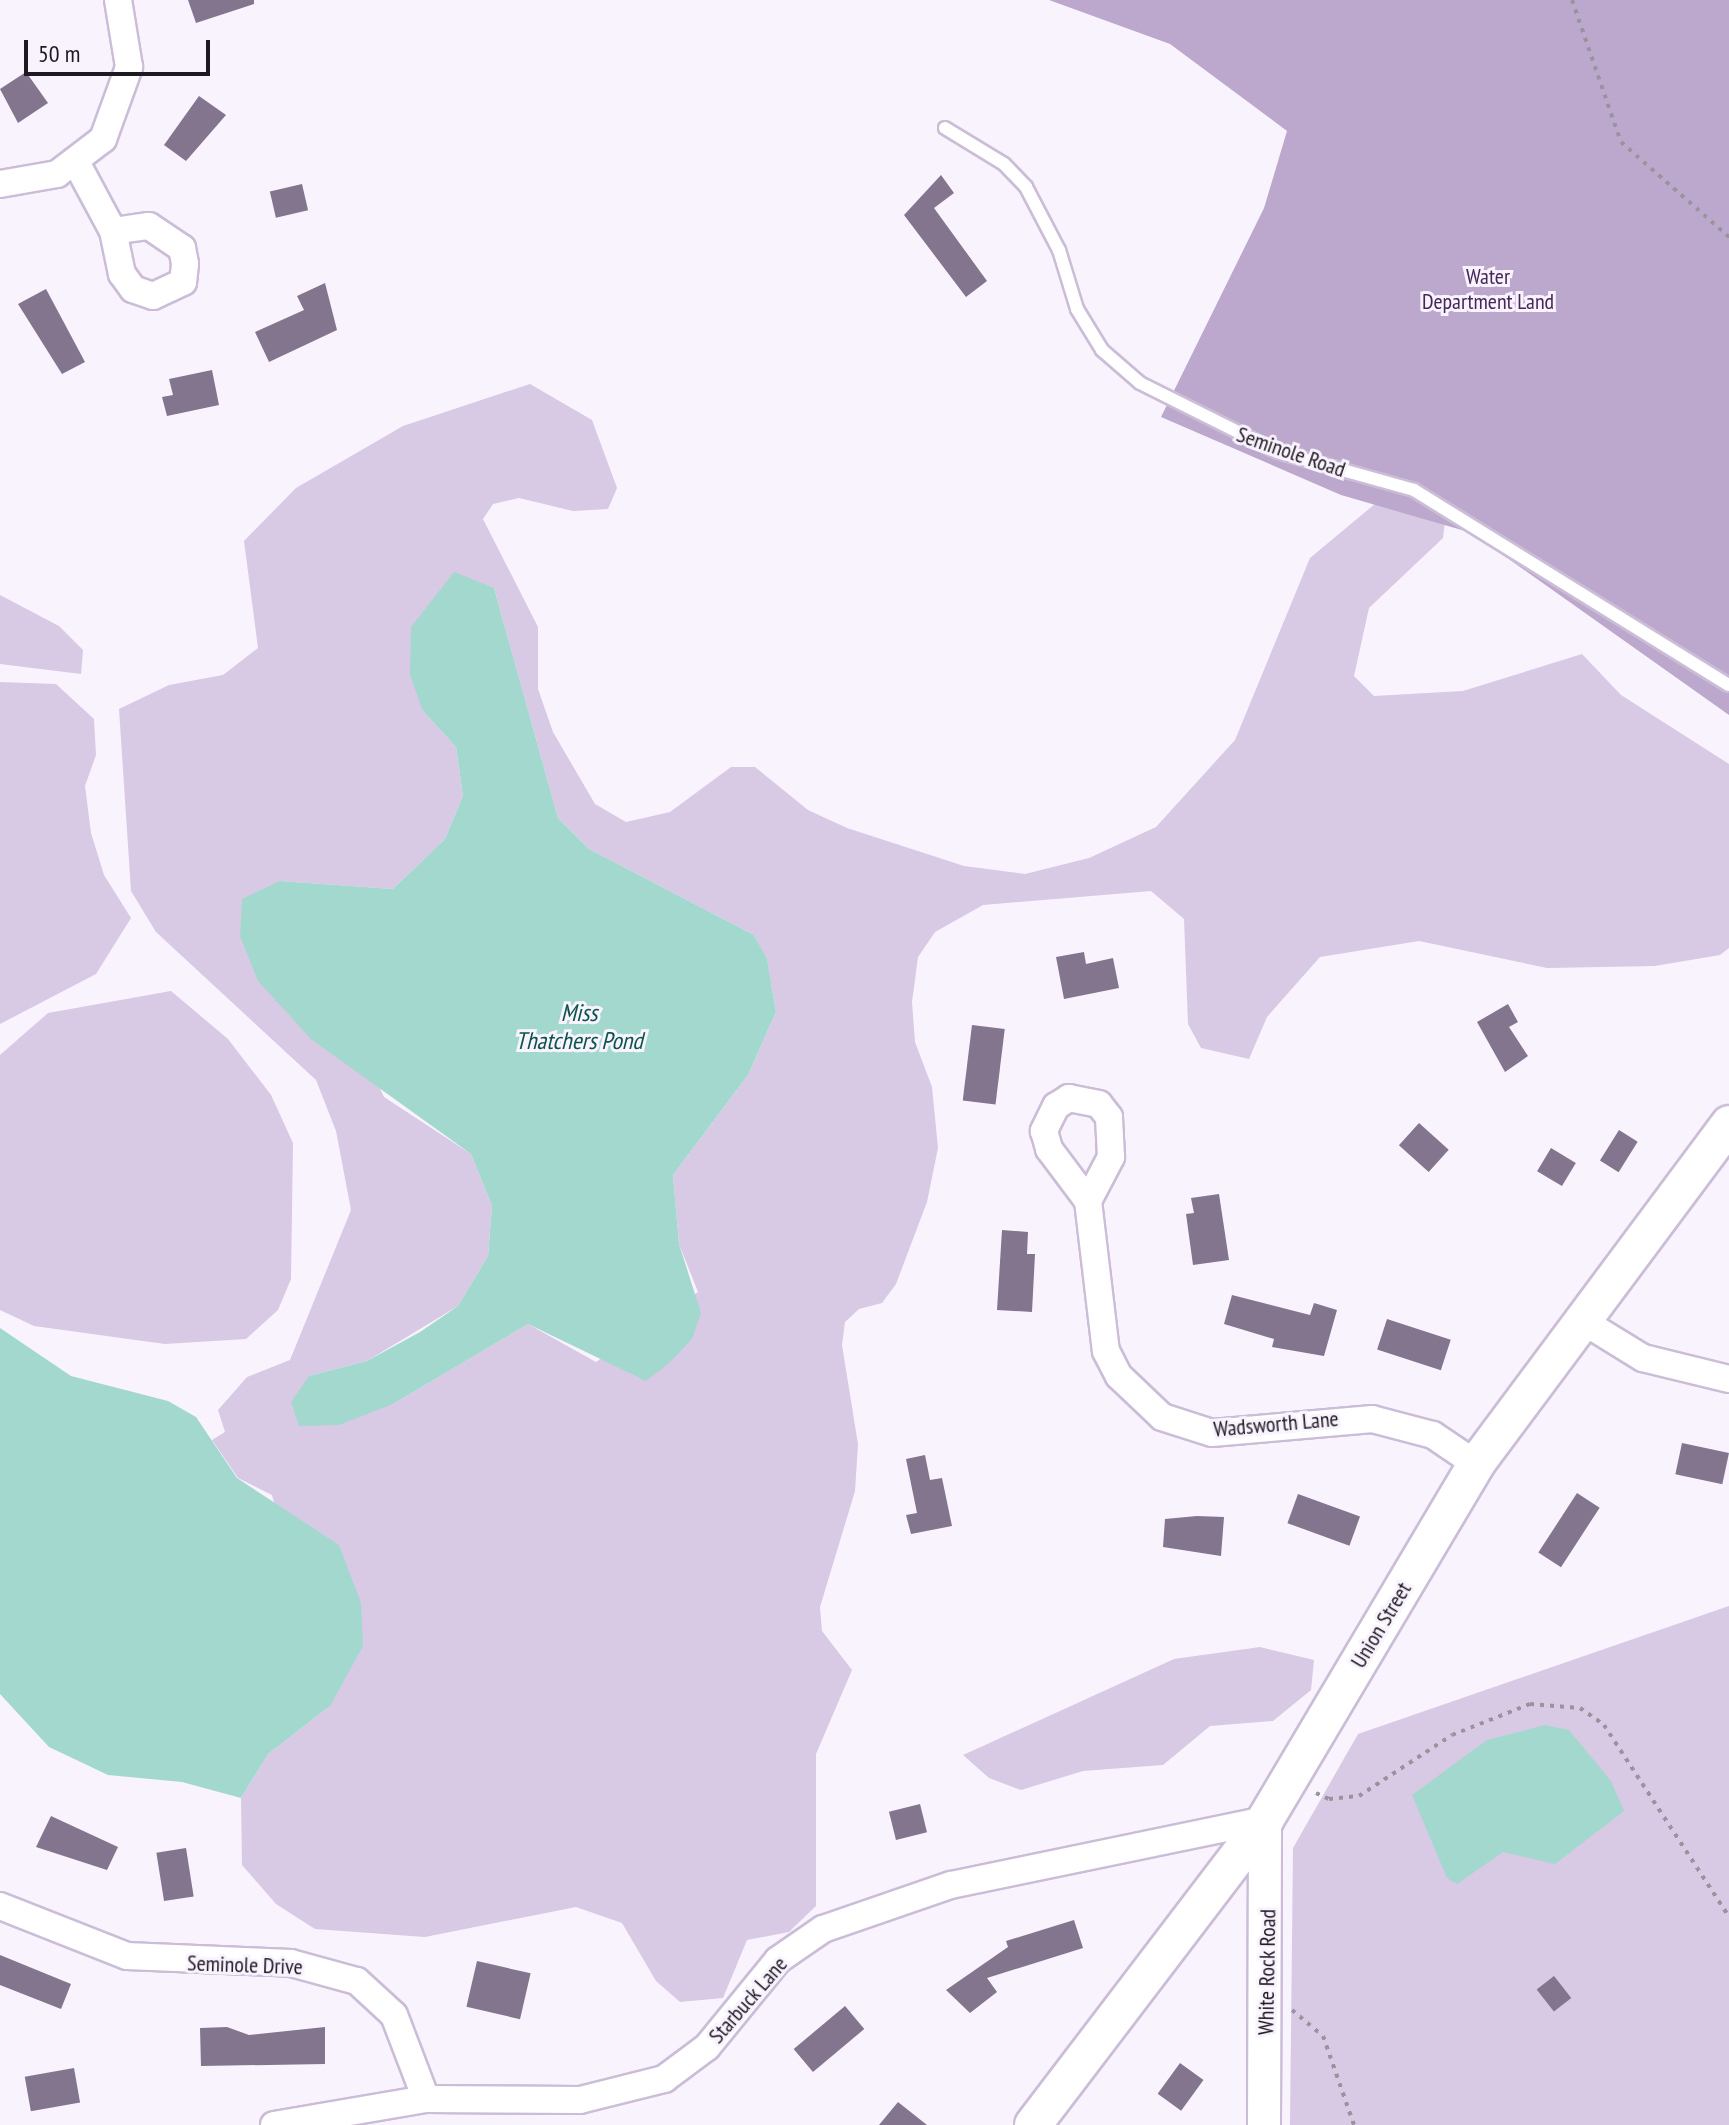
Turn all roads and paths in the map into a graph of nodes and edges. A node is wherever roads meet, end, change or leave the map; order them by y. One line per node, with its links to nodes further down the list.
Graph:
1 (118, 0): 4 (street)
2 (1572, 0): 7 (path)
3 (945, 128): 8 (lane, Seminole Road)
4 (77, 164): 5 (street); 6 (street)
5 (0, 184)
6 (113, 231)
7 (1729, 237)
8 (1729, 685)
9 (1729, 1124): 11 (main road, Union Street)
10 (1088, 1201): 13 (street, Wadsworth Lane)
11 (1586, 1323): 12 (street); 13 (main road, Union Street)
12 (1729, 1379)
13 (1476, 1464): 14 (main road, Union Street)
14 (1289, 1779): 15 (main road, Union Street); 17 (path)
15 (1265, 1820): 18 (street, White Rock Road); 19 (street, Starbuck Lane); 21 (main road, Union Street)
16 (0, 1906): 19 (street, Seminole Drive)
17 (1729, 1917)
18 (1267, 2000): 22 (street, White Rock Road); 23 (path)
19 (426, 2099): 20 (street, Starbuck Lane)
20 (274, 2125)
21 (1033, 2125)
22 (1264, 2125)
23 (1354, 2125)

